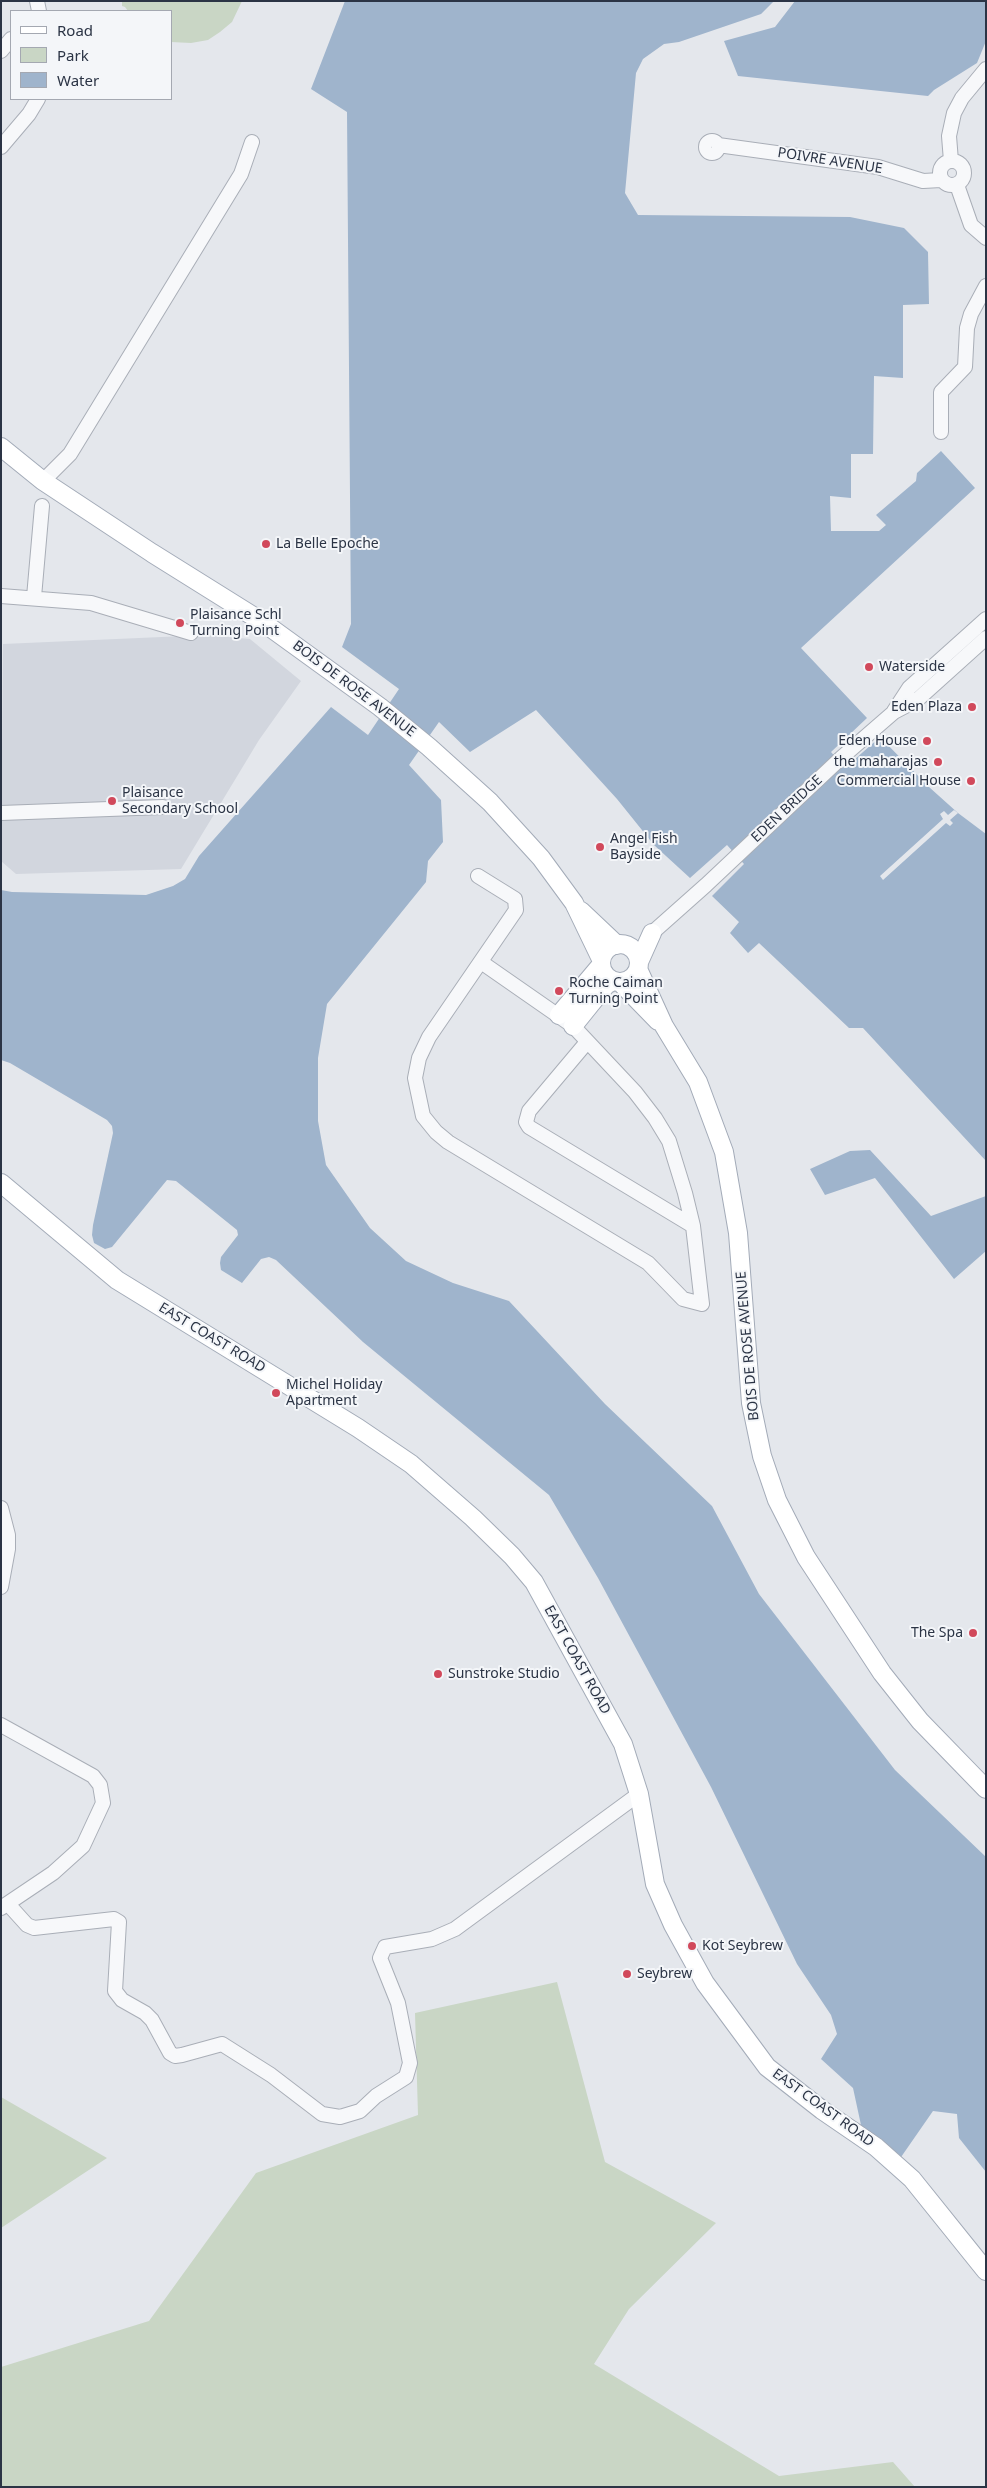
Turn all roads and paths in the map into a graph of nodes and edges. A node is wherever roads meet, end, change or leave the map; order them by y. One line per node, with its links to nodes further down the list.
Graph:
1 (10, 39): 2 (street)
2 (1, 51)
3 (986, 69): 8 (street)
4 (37, 100): 7 (street)
5 (252, 142): 15 (street)
6 (718, 145): 9 (street, POIVRE AVENUE)
7 (1, 148)
8 (951, 161): 9 (street); 10 (street)
9 (941, 180): 10 (street)
10 (957, 184): 11 (street)
11 (986, 238)
12 (986, 286): 13 (street)
13 (941, 432)
14 (1, 447): 15 (main road, BOIS DE ROSE AVENUE)
15 (43, 481): 26 (main road, BOIS DE ROSE AVENUE)
16 (42, 506): 18 (street)
17 (1, 596): 18 (street)
18 (34, 597): 20 (street)
19 (986, 619): 22 (street)
20 (191, 633)
21 (986, 638): 22 (street)
22 (894, 712): 27 (street, EDEN BRIDGE)
23 (163, 807): 24 (street)
24 (1, 813)
25 (478, 876): 29 (street)
26 (574, 903): 28 (main road, BOIS DE ROSE AVENUE); 30 (main road, BOIS DE ROSE AVENUE)
27 (652, 933): 28 (main road); 31 (main road)
28 (621, 945): 30 (main road); 31 (main road)
29 (480, 962): 33 (street); 37 (street)
30 (601, 962): 32 (main road); 33 (main road)
31 (638, 965): 32 (main road); 34 (main road, BOIS DE ROSE AVENUE)
32 (616, 982): 33 (main road); 34 (main road, BOIS DE ROSE AVENUE)
33 (566, 1021): 35 (street)
34 (664, 1026): 41 (main road, BOIS DE ROSE AVENUE)
35 (587, 1042): 37 (street); 37 (street)
36 (1, 1183): 42 (main road, EAST COAST ROAD)
37 (693, 1226)
38 (1, 1508): 39 (street)
39 (1, 1587)
40 (1, 1725): 43 (street)
41 (986, 1789)
42 (640, 1794): 43 (street); 44 (main road, EAST COAST ROAD)
43 (5, 1906)
44 (986, 2271)

